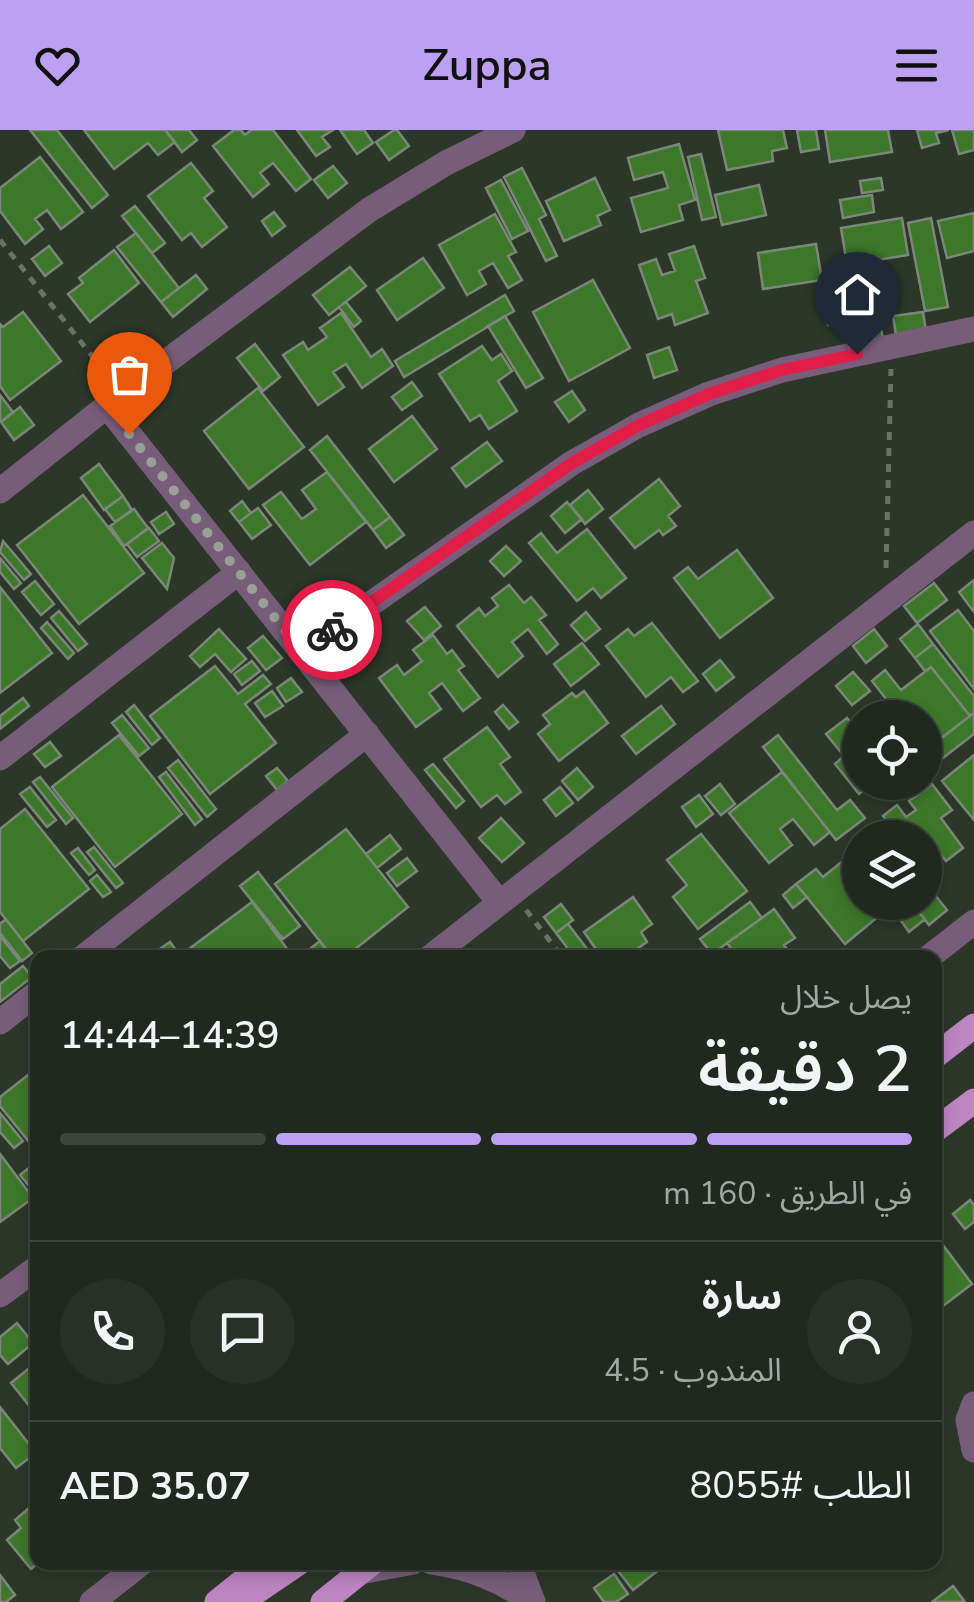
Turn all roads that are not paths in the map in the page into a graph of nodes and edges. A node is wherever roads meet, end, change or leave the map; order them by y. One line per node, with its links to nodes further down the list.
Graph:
1 (514, 130): 3 (street)
2 (974, 329): 7 (street)
3 (114, 400): 4 (street); 6 (street)
4 (0, 490)
5 (974, 533): 10 (street)
6 (240, 572): 7 (street); 9 (street)
7 (302, 652): 8 (street)
8 (367, 734): 10 (street); 12 (street)
9 (0, 758)
10 (505, 897): 13 (street)
11 (974, 922): 14 (street)
12 (92, 950)
13 (439, 950)
14 (938, 950)
15 (30, 998): 16 (street)
16 (0, 1022)
17 (974, 1026): 18 (main road)
18 (942, 1051)
19 (974, 1101): 20 (main road)
20 (942, 1125)
21 (30, 1273): 22 (street)
22 (0, 1296)
23 (974, 1404): 24 (street)
24 (974, 1450)
25 (133, 1570): 32 (street)
26 (257, 1570): 33 (main road)
27 (288, 1570): 34 (main road)
28 (362, 1570): 35 (main road)
29 (468, 1570): 36 (street)
30 (507, 1570): 36 (street)
31 (521, 1570): 36 (street)
32 (92, 1602)
33 (218, 1602)
34 (241, 1602)
35 (322, 1602)
36 (532, 1602)

